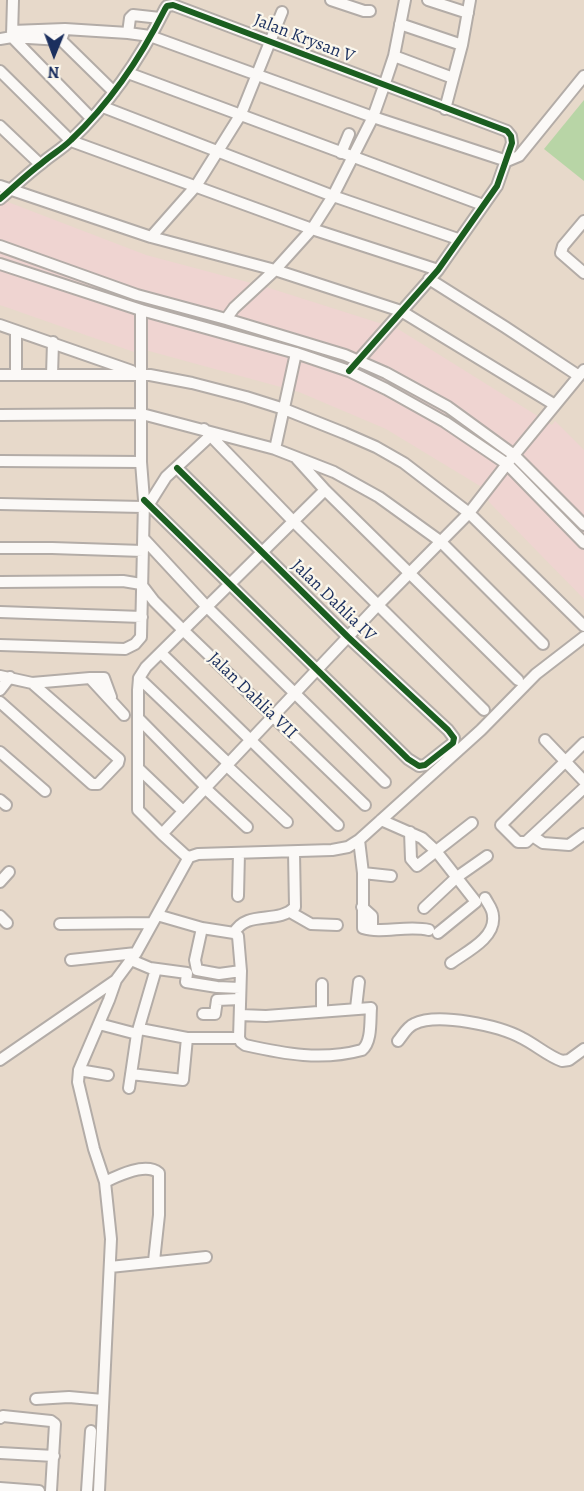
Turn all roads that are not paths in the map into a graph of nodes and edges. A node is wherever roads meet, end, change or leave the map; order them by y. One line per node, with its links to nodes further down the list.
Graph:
1 (13, 0): 12 (street)
2 (332, 0): 6 (street)
3 (405, 0): 10 (street)
4 (428, 0): 8 (street)
5 (470, 0): 8 (street)
6 (370, 11)
7 (282, 12): 16 (street)
8 (468, 14): 17 (street)
9 (160, 18): 11 (street); 14 (street); 16 (street, Jalan Krysan V)
10 (400, 24): 17 (street); 18 (street)
11 (128, 33): 13 (street); 14 (street)
12 (12, 34): 13 (street); 15 (street); 30 (street)
13 (63, 35): 25 (street)
14 (150, 36): 20 (street); 21 (street)
15 (0, 39)
16 (271, 42): 21 (street); 24 (street, Jalan Krysan V)
17 (462, 45): 23 (street)
18 (394, 56): 23 (street); 24 (street)
19 (0, 71): 33 (street)
20 (128, 73): 25 (street); 28 (street)
21 (258, 75): 28 (street); 29 (street)
22 (584, 76): 37 (street)
23 (453, 78): 27 (street)
24 (384, 86): 27 (street, Jalan Krysan V); 29 (street)
25 (114, 92): 26 (street)
26 (103, 108): 30 (street); 34 (street)
27 (445, 109): 37 (street, Jalan Krysan V)
28 (241, 114): 34 (street); 35 (street)
29 (373, 117): 36 (street); 37 (street)
30 (91, 118): 33 (street)
31 (0, 126): 38 (street)
32 (349, 134): 35 (street)
33 (71, 141): 38 (street); 40 (street)
34 (219, 153): 40 (street); 42 (street)
35 (342, 153): 36 (street)
36 (354, 158): 42 (street); 44 (street)
37 (507, 161): 44 (street)
38 (40, 164): 41 (street)
39 (0, 186): 41 (street)
40 (196, 186): 46 (street); 47 (street)
41 (11, 189): 43 (street); 47 (street)
42 (333, 196): 46 (street); 48 (street)
43 (0, 200)
44 (483, 205): 48 (street)
45 (584, 221): 53 (street)
46 (312, 229): 51 (street); 52 (street)
47 (151, 237): 51 (street)
48 (458, 239): 52 (street)
49 (0, 246): 55 (street)
50 (0, 264): 56 (street)
51 (275, 270): 57 (street); 58 (street)
52 (438, 270): 54 (street)
53 (584, 273)
54 (429, 279): 57 (street); 65 (street)
55 (137, 295): 56 (street); 58 (street)
56 (138, 309): 62 (street); 66 (street)
57 (401, 311): 63 (street); 70 (street)
58 (226, 319): 63 (street)
59 (0, 325): 60 (street)
60 (16, 331): 61 (street); 68 (street)
61 (53, 342): 66 (street); 69 (street)
62 (296, 353): 64 (street); 71 (street)
63 (357, 360): 64 (street); 78 (street)
64 (349, 371): 78 (street)
65 (581, 373): 70 (street)
66 (141, 374): 69 (street); 71 (street); 72 (street)
67 (0, 375): 68 (street)
68 (16, 375): 69 (street)
69 (52, 375)
70 (555, 405): 78 (street)
71 (284, 409): 75 (street); 84 (street)
72 (142, 414): 73 (street); 74 (street); 79 (street)
73 (0, 415)
74 (207, 433): 75 (street); 80 (street); 85 (street)
75 (275, 449): 76 (street)
76 (294, 456): 81 (street); 88 (street)
77 (0, 460): 79 (street)
78 (510, 460): 84 (street); 86 (street); 89 (street)
79 (141, 462): 82 (street)
80 (177, 468): 82 (street); 92 (street, Jalan Dahlia IV)
81 (325, 490): 85 (street); 93 (street)
82 (145, 503): 83 (street); 87 (street); 96 (street)
83 (0, 504)
84 (469, 513): 88 (street); 101 (street)
85 (293, 521): 92 (street); 97 (street)
86 (584, 525)
87 (144, 539): 91 (street); 98 (street)
88 (440, 541): 93 (street); 105 (street)
89 (584, 543)
90 (0, 548): 91 (street)
91 (143, 551): 95 (street)
92 (262, 553): 96 (street); 103 (street, Jalan Dahlia IV)
93 (410, 574): 97 (street); 111 (street)
94 (0, 582): 95 (street)
95 (141, 584): 100 (street); 102 (street, Jalan Dahlia VII)
96 (231, 584): 98 (street); 108 (street)
97 (378, 605): 103 (street); 116 (street)
98 (207, 607): 102 (street); 114 (street)
99 (0, 612): 100 (street)
100 (142, 617): 106 (street)
101 (584, 626)
102 (184, 631): 107 (street); 118 (street, Jalan Dahlia VII)
103 (348, 637): 108 (street); 108 (street, Jalan Dahlia IV)
104 (584, 637): 134 (street)
105 (543, 644)
106 (0, 645)
107 (161, 653): 110 (street); 120 (street)
108 (318, 669): 114 (street)
109 (5, 676): 112 (street); 113 (street)
110 (140, 678): 119 (street); 125 (street)
111 (518, 680)
112 (32, 683): 115 (street); 117 (street)
113 (0, 690)
114 (294, 693): 118 (street); 128 (street)
115 (0, 702)
116 (484, 710)
117 (124, 715)
118 (273, 717): 120 (street); 132 (street, Jalan Dahlia VII)
119 (138, 718): 126 (street); 129 (street)
120 (251, 740): 125 (street); 137 (street)
121 (545, 740): 124 (street)
122 (584, 743): 124 (street)
123 (0, 752): 131 (street)
124 (565, 762): 127 (street); 142 (street)
125 (227, 764): 129 (street); 135 (street)
126 (138, 768): 133 (street); 140 (street)
127 (584, 781)
128 (385, 782)
129 (206, 787): 133 (street); 138 (street)
130 (584, 788): 142 (street)
131 (45, 791)
132 (365, 805)
133 (182, 810): 140 (street)
134 (381, 820): 139 (street); 143 (street)
135 (287, 822)
136 (472, 823): 144 (street)
137 (338, 825)
138 (247, 827)
139 (410, 832): 144 (street); 144 (street)
140 (162, 834): 147 (street)
141 (584, 834): 142 (street)
142 (534, 837)
143 (359, 840): 145 (street); 150 (street)
144 (436, 851): 152 (street)
145 (294, 852): 146 (street); 158 (street)
146 (239, 853): 147 (street); 155 (street)
147 (185, 855): 159 (street)
148 (487, 856): 152 (street)
149 (9, 872): 153 (street)
150 (363, 873): 151 (street); 156 (street)
151 (391, 876)
152 (457, 877): 156 (street); 157 (street)
153 (0, 882)
154 (496, 891): 156 (street)
155 (238, 896)
156 (481, 900): 166 (street)
157 (424, 908)
158 (290, 912): 161 (street); 163 (street)
159 (154, 919): 160 (street); 162 (street); 164 (street)
160 (60, 924)
161 (337, 925)
162 (202, 928): 163 (street); 168 (street)
163 (234, 933): 168 (street)
164 (134, 957): 165 (street); 167 (street); 169 (street)
165 (71, 960)
166 (451, 963)
167 (156, 969): 172 (street); 180 (street)
168 (241, 971): 173 (street)
169 (116, 980): 179 (street); 185 (street)
170 (359, 982): 175 (street)
171 (322, 984): 176 (street)
172 (217, 987): 173 (street); 174 (street)
173 (240, 993): 174 (street); 178 (street)
174 (216, 1000): 177 (street)
175 (356, 1008): 176 (street); 182 (street)
176 (322, 1011): 178 (street)
177 (203, 1014)
178 (240, 1015): 182 (street)
179 (99, 1024): 180 (street); 186 (street)
180 (138, 1032): 181 (street); 187 (street)
181 (187, 1038): 182 (street); 187 (street)
182 (239, 1038)
183 (398, 1041): 184 (street)
184 (584, 1049)
185 (0, 1060)
186 (79, 1070): 188 (street); 190 (street)
187 (131, 1074): 189 (street)
188 (108, 1075)
189 (129, 1088)
190 (105, 1182): 192 (street); 193 (street)
191 (206, 1257): 192 (street)
192 (154, 1261): 193 (street)
193 (110, 1267): 195 (street)
194 (36, 1399): 195 (street)
195 (103, 1400): 204 (street)
196 (0, 1418): 199 (street)
197 (91, 1431): 203 (street)
198 (0, 1453): 199 (street)
199 (54, 1456): 202 (street)
200 (0, 1488): 201 (street)
201 (39, 1491)
202 (51, 1491)
203 (87, 1491)
204 (99, 1491)

